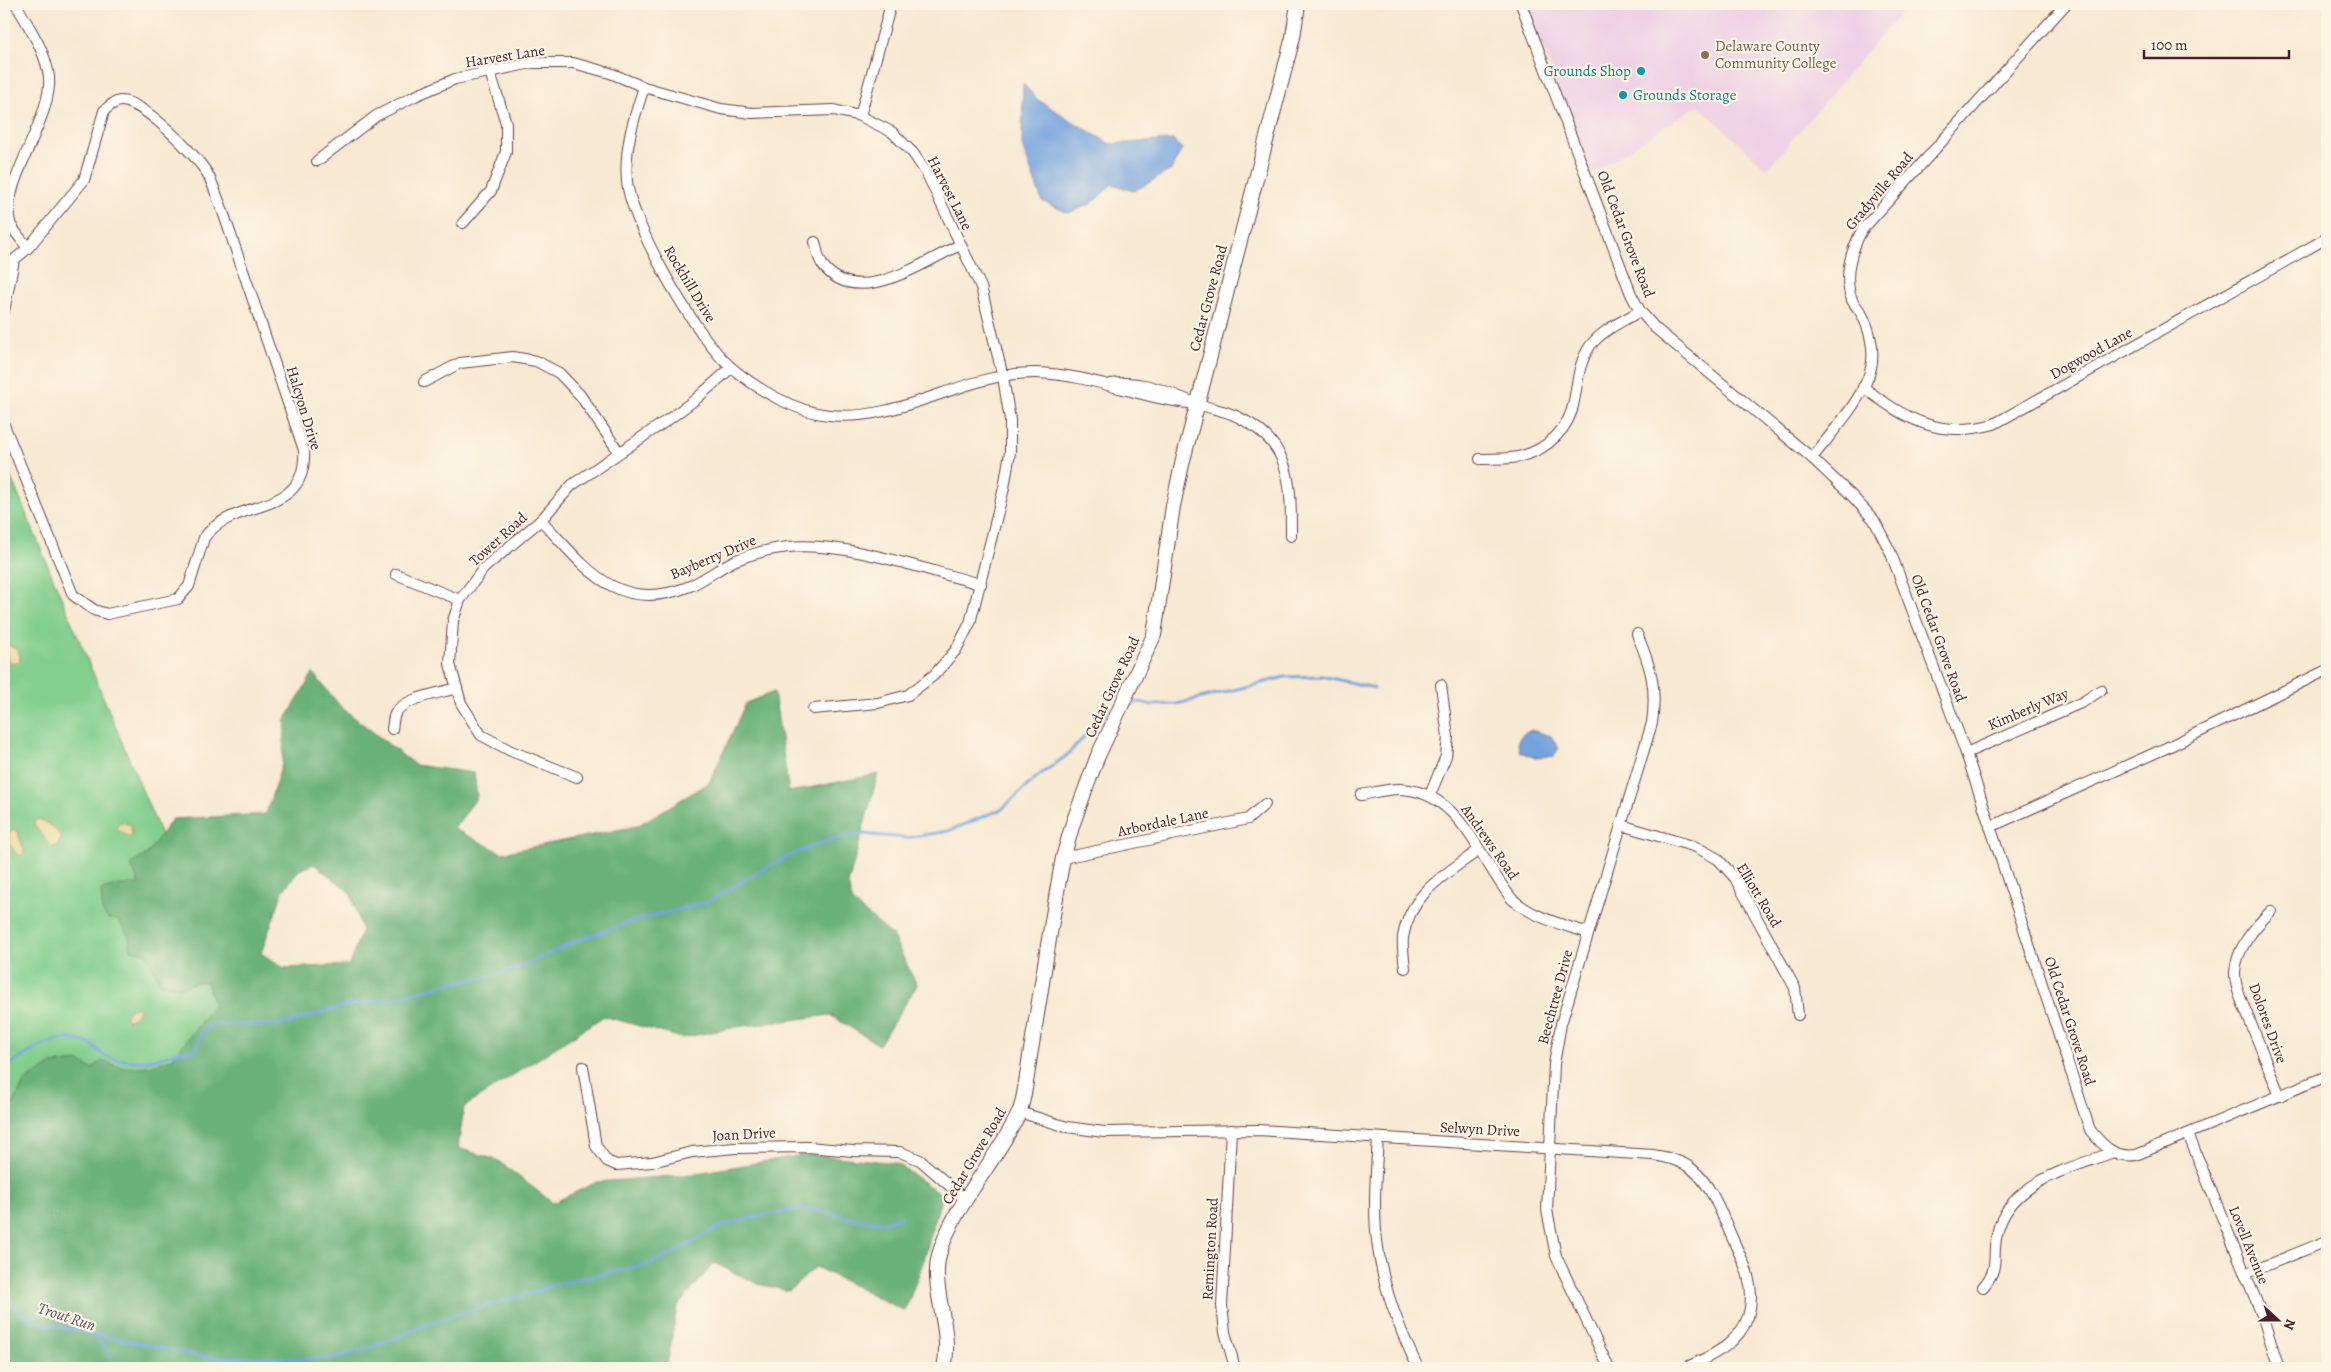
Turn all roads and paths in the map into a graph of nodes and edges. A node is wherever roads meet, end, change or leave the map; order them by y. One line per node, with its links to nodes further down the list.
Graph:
1 (16, 4): 14 (street)
2 (892, 4): 8 (street)
3 (1298, 4): 21 (street, Cedar Grove Road)
4 (1522, 4): 16 (street, Old Cedar Grove Road)
5 (2066, 4): 20 (street, Gradyville Road)
6 (490, 72): 7 (street, Harvest Lane); 9 (street, Harvest Lane); 10 (street)
7 (644, 87): 8 (street, Harvest Lane); 17 (street, Rockhill Drive)
8 (860, 116): 13 (street, Harvest Lane)
9 (317, 161)
10 (463, 223)
11 (2327, 238): 20 (street, Dogwood Lane)
12 (815, 242): 13 (street)
13 (960, 245): 18 (street, Harvest Lane)
14 (28, 248): 15 (street, Halcyon Drive); 22 (street, Halcyon Drive)
15 (4, 311)
16 (1640, 311): 24 (street, Old Cedar Grove Road); 25 (street)
17 (730, 368): 18 (street, Rockhill Drive); 23 (street, Tower Road)
18 (1003, 377): 21 (street, Rockhill Drive); 29 (street, Harvest Lane)
19 (424, 382): 23 (street)
20 (1863, 387): 24 (street, Gradyville Road)
21 (1197, 404): 27 (street, Rockhill Drive); 46 (street, Cedar Grove Road)
22 (4, 425)
23 (619, 452): 26 (street, Tower Road)
24 (1812, 458): 38 (street, Old Cedar Grove Road)
25 (1480, 459)
26 (541, 520): 29 (street, Bayberry Drive); 30 (street, Tower Road)
27 (1291, 536)
28 (396, 574): 30 (street)
29 (981, 584): 36 (street, Harvest Lane)
30 (460, 600): 34 (street, Tower Road)
31 (1637, 634): 43 (street, Beechtree Drive)
32 (2327, 670): 44 (street)
33 (1441, 685): 41 (street)
34 (456, 688): 37 (street); 39 (street, Tower Road)
35 (2101, 690): 38 (street, Kimberly Way)
36 (813, 709)
37 (392, 729)
38 (1966, 753): 44 (street, Old Cedar Grove Road)
39 (577, 777)
40 (1361, 795): 41 (street, Andrews Road)
41 (1430, 795): 45 (street, Andrews Road)
42 (1265, 804): 46 (street, Arbordale Lane)
43 (1621, 825): 48 (street, Beechtree Drive); 50 (street, Elliott Road)
44 (1990, 827): 59 (street, Old Cedar Grove Road)
45 (1479, 850): 48 (street, Andrews Road); 49 (street)
46 (1063, 858): 54 (street, Cedar Grove Road)
47 (2272, 911): 53 (street, Dolores Drive)
48 (1588, 933): 58 (street, Beechtree Drive)
49 (1405, 968)
50 (1798, 1015)
51 (584, 1067): 60 (street, Joan Drive)
52 (2327, 1076): 53 (street)
53 (2280, 1096): 56 (street)
54 (1019, 1112): 55 (street, Selwyn Drive); 60 (street, Cedar Grove Road)
55 (1231, 1130): 57 (street, Selwyn Drive); 65 (street, Remington Road)
56 (2188, 1134): 59 (street); 62 (street, Lovell Avenue)
57 (1378, 1138): 58 (street, Selwyn Drive); 66 (street)
58 (1550, 1148): 67 (street, Beechtree Drive); 68 (street, Selwyn Drive)
59 (2113, 1152): 63 (street)
60 (966, 1200): 64 (street, Cedar Grove Road)
61 (2327, 1241): 62 (street)
62 (2244, 1274): 69 (street, Lovell Avenue)
63 (1983, 1288)
64 (944, 1368)
65 (1235, 1368)
66 (1418, 1368)
67 (1609, 1368)
68 (1685, 1368)
69 (2279, 1368)

